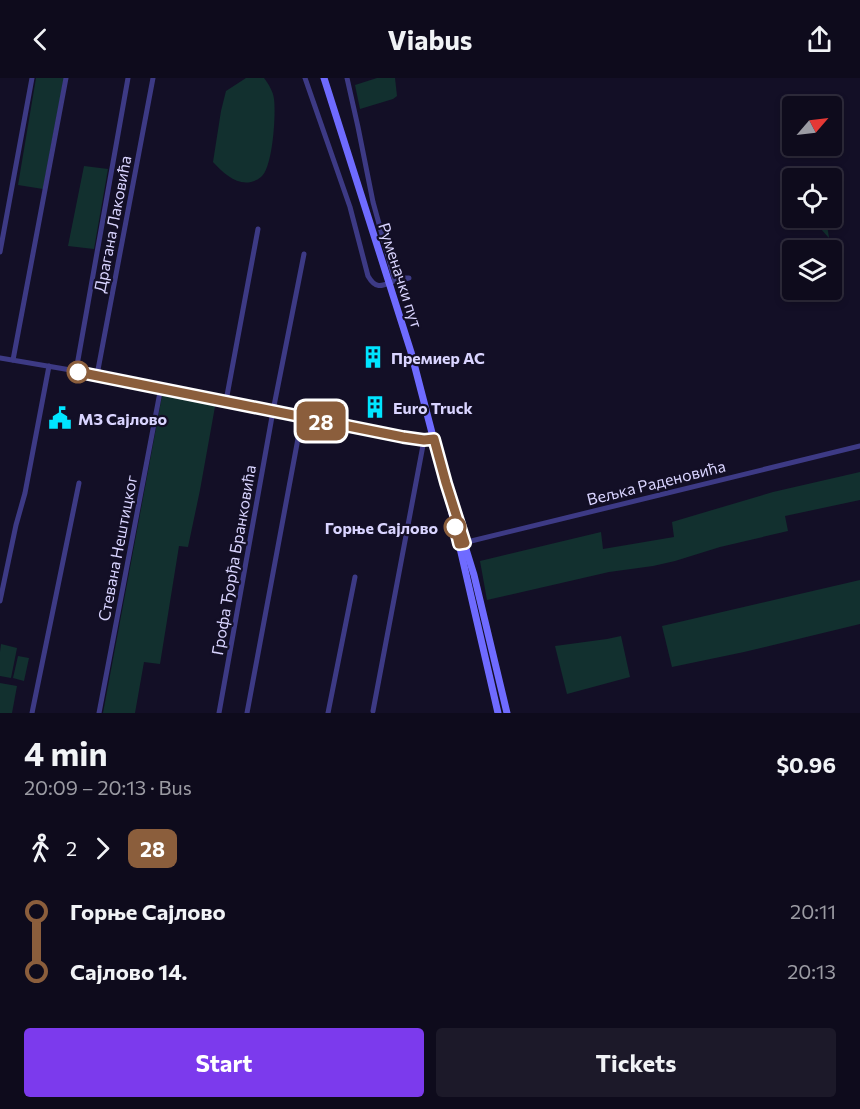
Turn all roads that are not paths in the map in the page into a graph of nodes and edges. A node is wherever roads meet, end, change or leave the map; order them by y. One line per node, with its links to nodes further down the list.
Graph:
1 (32, 78): 9 (street)
2 (66, 78): 13 (street)
3 (128, 78): 15 (street)
4 (153, 78): 16 (street, Драгана Лаковића)
5 (305, 78): 11 (street)
6 (324, 78): 11 (main road, Руменачки пут)
7 (347, 78): 11 (street)
8 (258, 229): 18 (street)
9 (0, 252)
10 (304, 254): 19 (street, Грофа Ђорђа Бранковића)
11 (390, 284): 21 (main road, Руменачки пут)
12 (0, 358): 13 (street)
13 (13, 360): 14 (street)
14 (49, 366): 15 (street); 28 (street)
15 (76, 371): 16 (street)
16 (97, 375): 17 (street)
17 (161, 387): 18 (street); 31 (street, Стевана Нештицког)
18 (226, 401): 19 (street)
19 (273, 411): 20 (street); 32 (street, Грофа Ђорђа Бранковића)
20 (302, 417): 22 (street); 33 (street)
21 (434, 439): 22 (street); 25 (main road, Руменачки пут)
22 (424, 440): 29 (street)
23 (860, 446): 25 (street, Вељка Раденовића)
24 (79, 483): 30 (street)
25 (462, 543): 26 (main road, Руменачки пут)
26 (469, 573): 35 (main road, Руменачки пут); 36 (main road, Руменачки пут)
27 (355, 577): 34 (street)
28 (0, 601)
29 (373, 711)
30 (32, 713)
31 (99, 713)
32 (219, 713)
33 (247, 713)
34 (328, 713)
35 (498, 713)
36 (507, 713)

